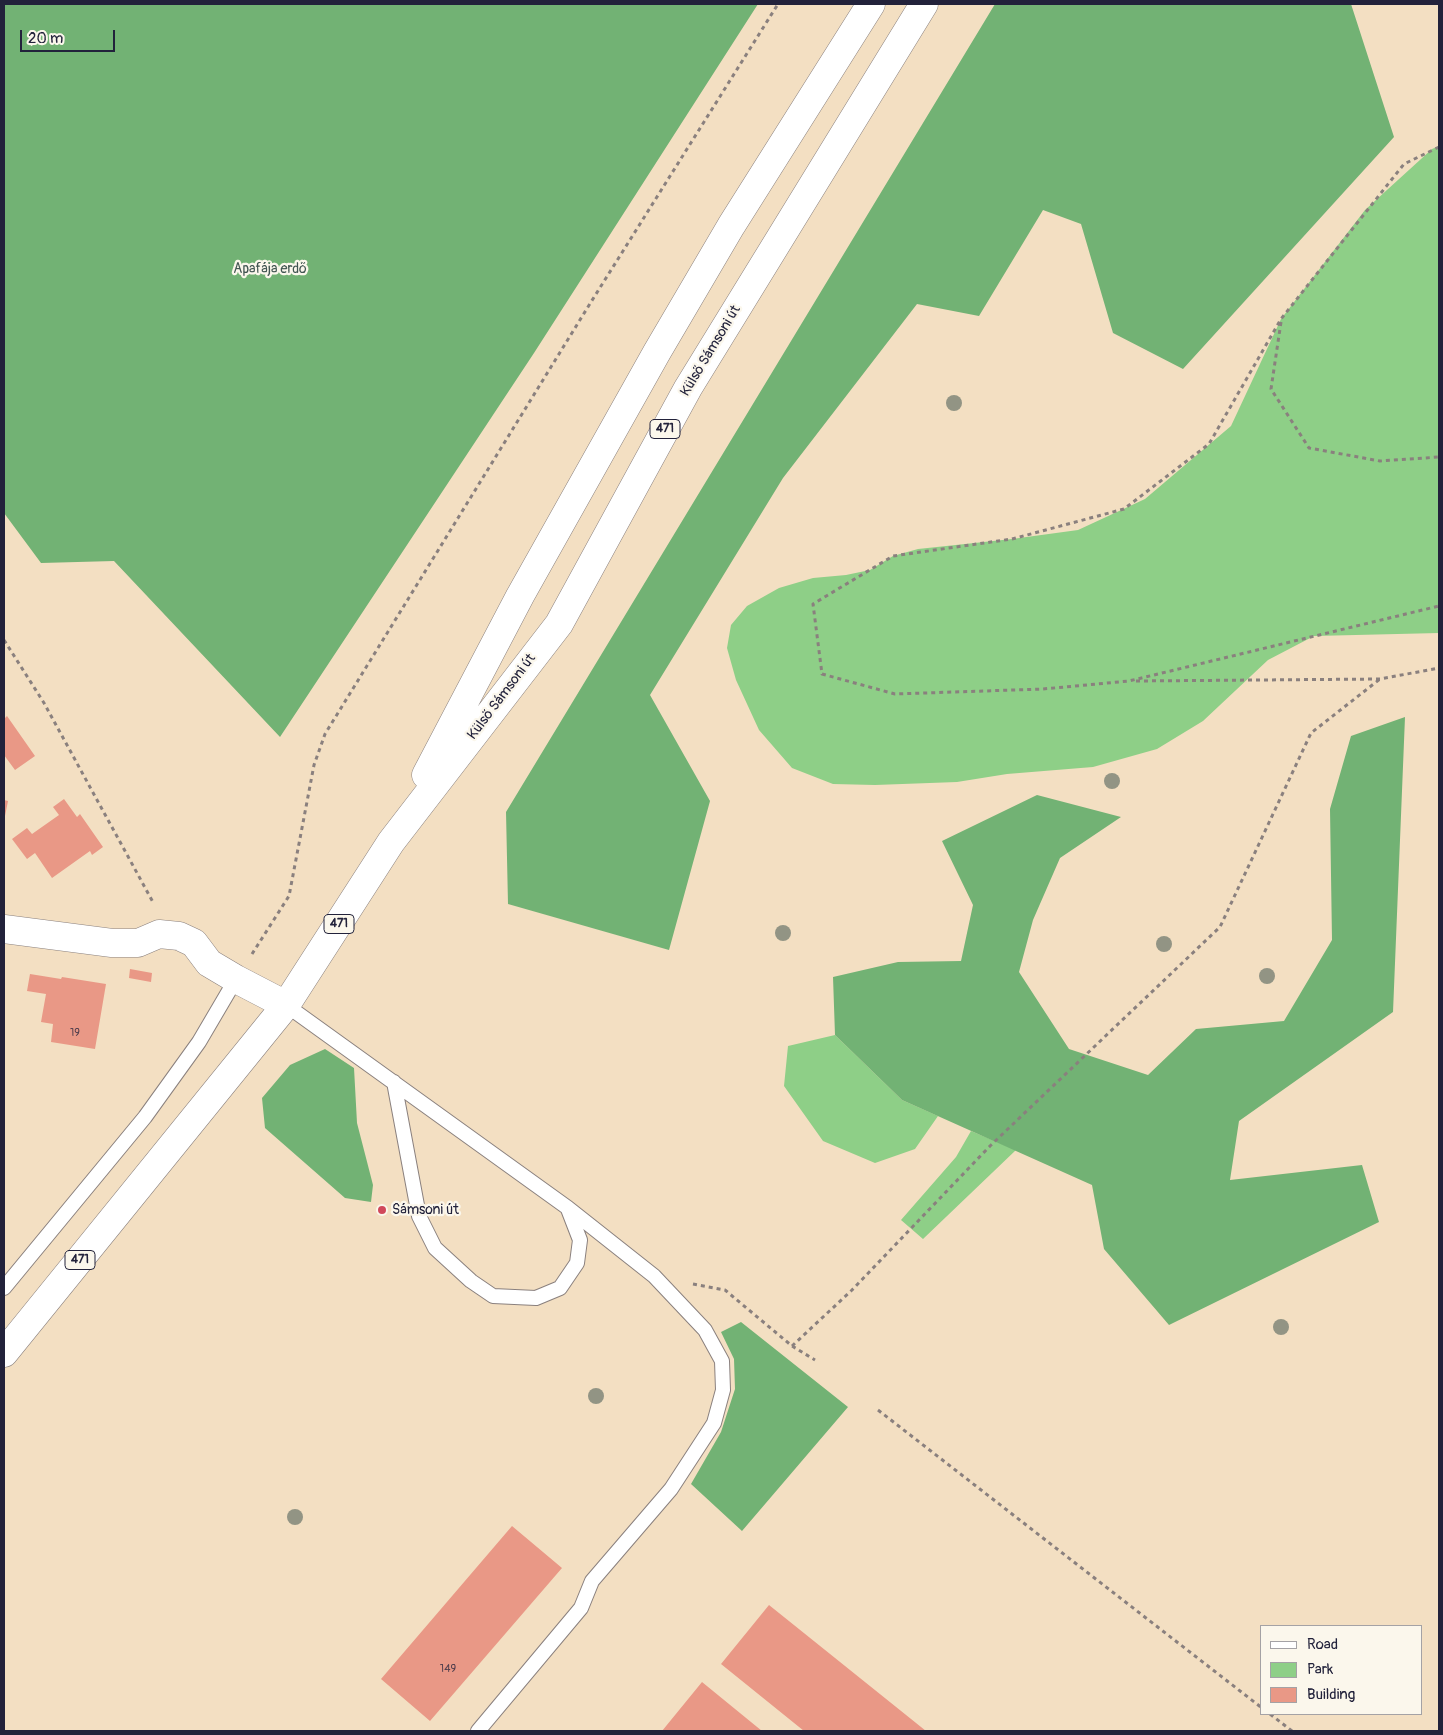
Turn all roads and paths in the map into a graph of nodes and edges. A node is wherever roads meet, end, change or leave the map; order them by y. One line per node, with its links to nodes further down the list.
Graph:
1 (778, 4): 15 (path)
2 (872, 4): 12 (main road, Külső Sámsoni út / 471)
3 (924, 4): 12 (main road, Külső Sámsoni út / 471)
4 (1439, 147): 5 (path)
5 (1281, 319): 6 (path); 11 (path)
6 (1439, 457)
7 (1439, 606): 11 (path)
8 (4, 640): 14 (path)
9 (1439, 668): 10 (path)
10 (1380, 679): 11 (path); 21 (path)
11 (1129, 681)
12 (391, 842): 16 (main road, Külső Sámsoni út / 471)
13 (4, 929): 14 (main road)
14 (160, 934): 15 (main road)
15 (236, 980): 16 (main road); 20 (lane)
16 (286, 1005): 17 (lane); 22 (main road, 471)
17 (394, 1082): 18 (lane); 18 (lane)
18 (568, 1208): 19 (lane)
19 (654, 1276): 21 (path); 27 (lane)
20 (4, 1288)
21 (792, 1346): 23 (path)
22 (4, 1353)
23 (815, 1360)
24 (878, 1410): 25 (path)
25 (1260, 1706)
26 (1271, 1715): 28 (path)
27 (478, 1731)
28 (1292, 1731)

